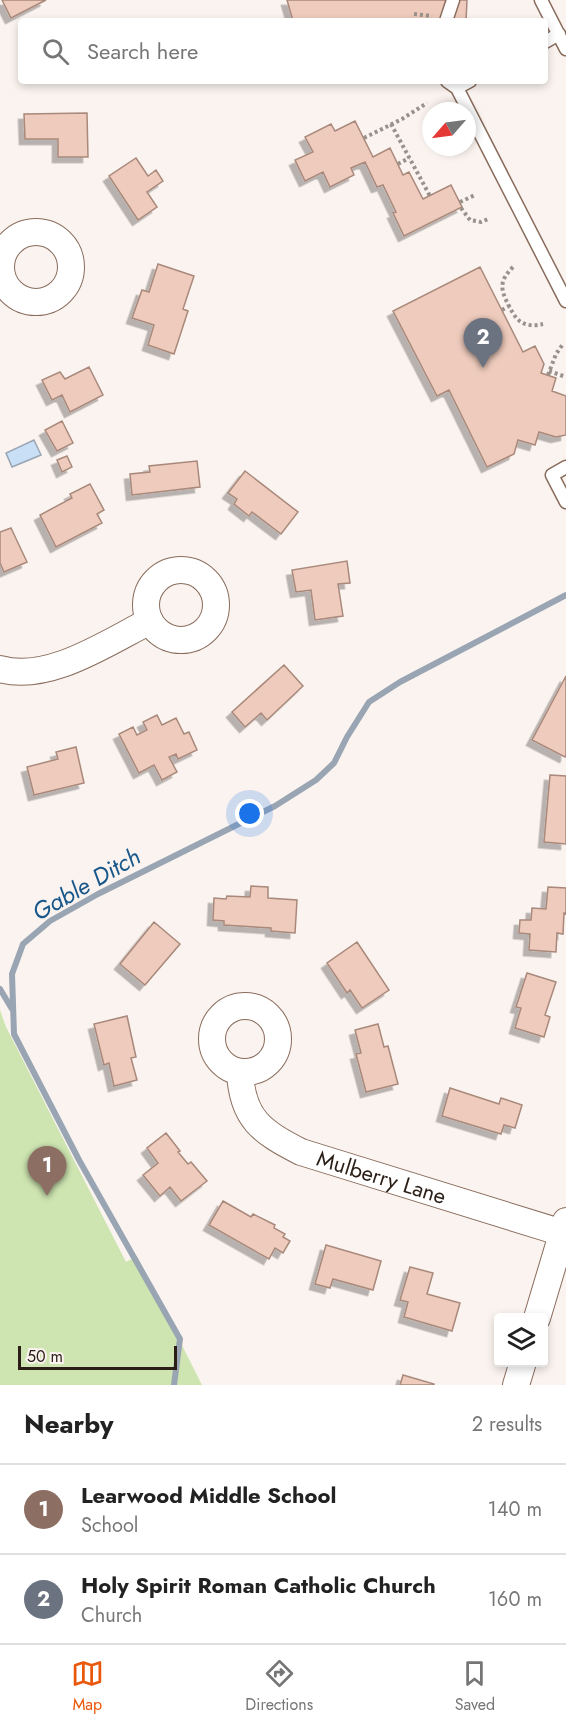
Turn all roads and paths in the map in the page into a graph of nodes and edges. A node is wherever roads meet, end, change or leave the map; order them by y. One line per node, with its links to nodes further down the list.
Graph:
1 (453, 0): 5 (lane)
2 (541, 0): 6 (lane)
3 (414, 14): 4 (path)
4 (433, 16)
5 (447, 18)
6 (558, 34): 7 (lane); 8 (lane)
7 (548, 40)
8 (566, 49)
9 (452, 84): 19 (lane)
10 (422, 106): 11 (path)
11 (391, 124): 12 (path); 13 (path)
12 (364, 138)
13 (410, 158): 14 (path); 16 (path)
14 (398, 164)
15 (476, 195): 17 (path)
16 (430, 196)
17 (488, 219)
18 (513, 267): 20 (path)
19 (566, 301)
20 (509, 306): 21 (path); 22 (path)
21 (501, 310)
22 (543, 324)
23 (563, 344): 24 (path)
24 (566, 377)
25 (566, 467): 26 (lane)
26 (566, 502)
27 (150, 621): 28 (street)
28 (0, 669)
29 (240, 1072): 30 (street, Mulberry Lane)
30 (565, 1229): 31 (street)
31 (538, 1313)
32 (521, 1367): 33 (street)
33 (516, 1385)

